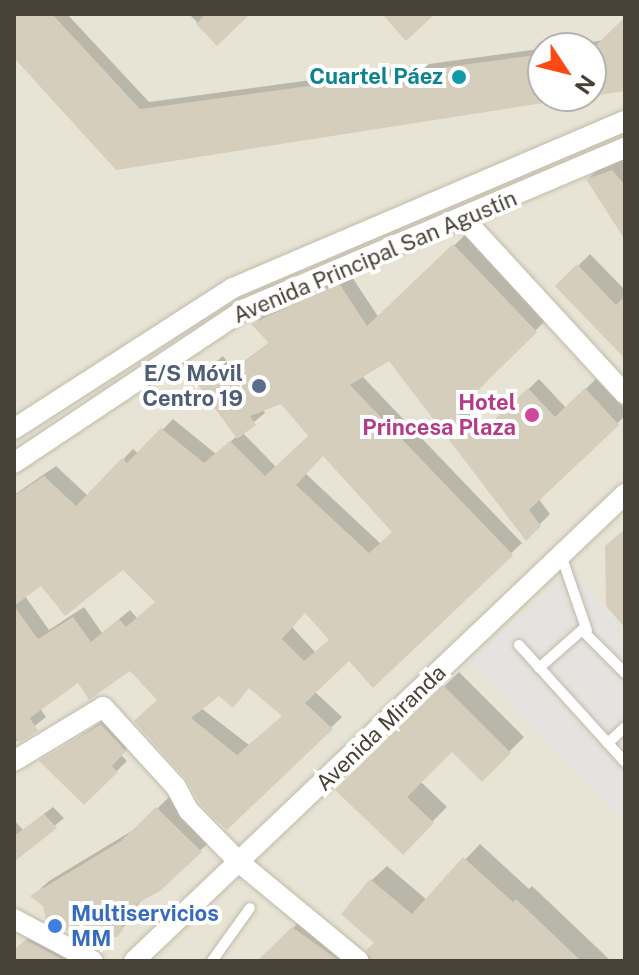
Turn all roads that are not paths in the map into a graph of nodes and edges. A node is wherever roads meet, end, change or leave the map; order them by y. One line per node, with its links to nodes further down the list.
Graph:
1 (625, 121): 4 (street, Avenida Principal San Agustín)
2 (625, 148): 3 (street, Avenida Principal San Agustín)
3 (464, 219): 5 (street, Avenida Principal San Agustín); 6 (street)
4 (332, 246): 5 (street); 7 (street, Avenida Principal San Agustín)
5 (342, 269): 8 (street, Avenida Principal San Agustín)
6 (625, 394)
7 (14, 429)
8 (14, 463)
9 (625, 494): 10 (street, Avenida Miranda)
10 (561, 555): 11 (lane); 19 (street, Avenida Miranda)
11 (587, 631): 13 (lane); 14 (lane)
12 (519, 645): 13 (lane)
13 (539, 668): 16 (lane)
14 (625, 673)
15 (625, 727): 16 (lane)
16 (608, 743): 18 (lane)
17 (14, 761): 19 (street)
18 (625, 762)
19 (240, 863): 23 (street, Avenida Miranda); 25 (street)
20 (250, 908): 24 (lane)
21 (14, 919): 22 (street)
22 (93, 961)
23 (134, 961)
24 (212, 961)
25 (359, 961)

